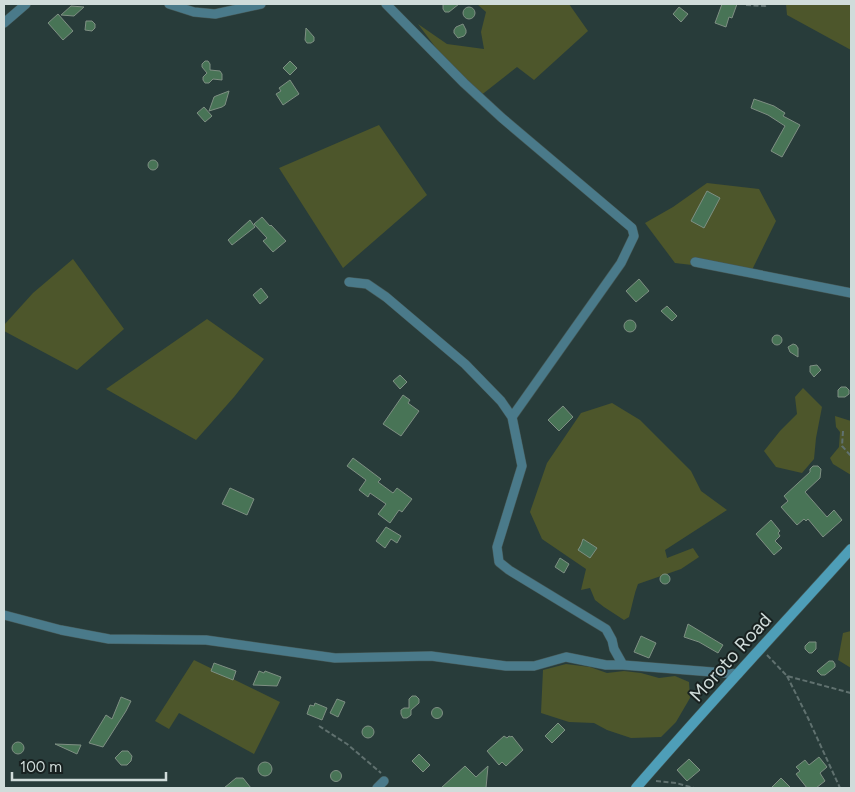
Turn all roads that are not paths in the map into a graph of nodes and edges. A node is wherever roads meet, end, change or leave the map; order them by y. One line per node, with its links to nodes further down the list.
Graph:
1 (26, 4): 5 (street)
2 (169, 4): 3 (street)
3 (261, 4)
4 (386, 4): 9 (street)
5 (4, 23)
6 (695, 262): 8 (street)
7 (349, 282): 9 (street)
8 (851, 293)
9 (512, 417): 12 (street)
10 (851, 550): 13 (main road, Moroto Road)
11 (4, 615): 12 (street)
12 (623, 665): 13 (street)
13 (738, 674): 16 (main road, Moroto Road)
14 (384, 781): 15 (street)
15 (377, 788)
16 (636, 788)

